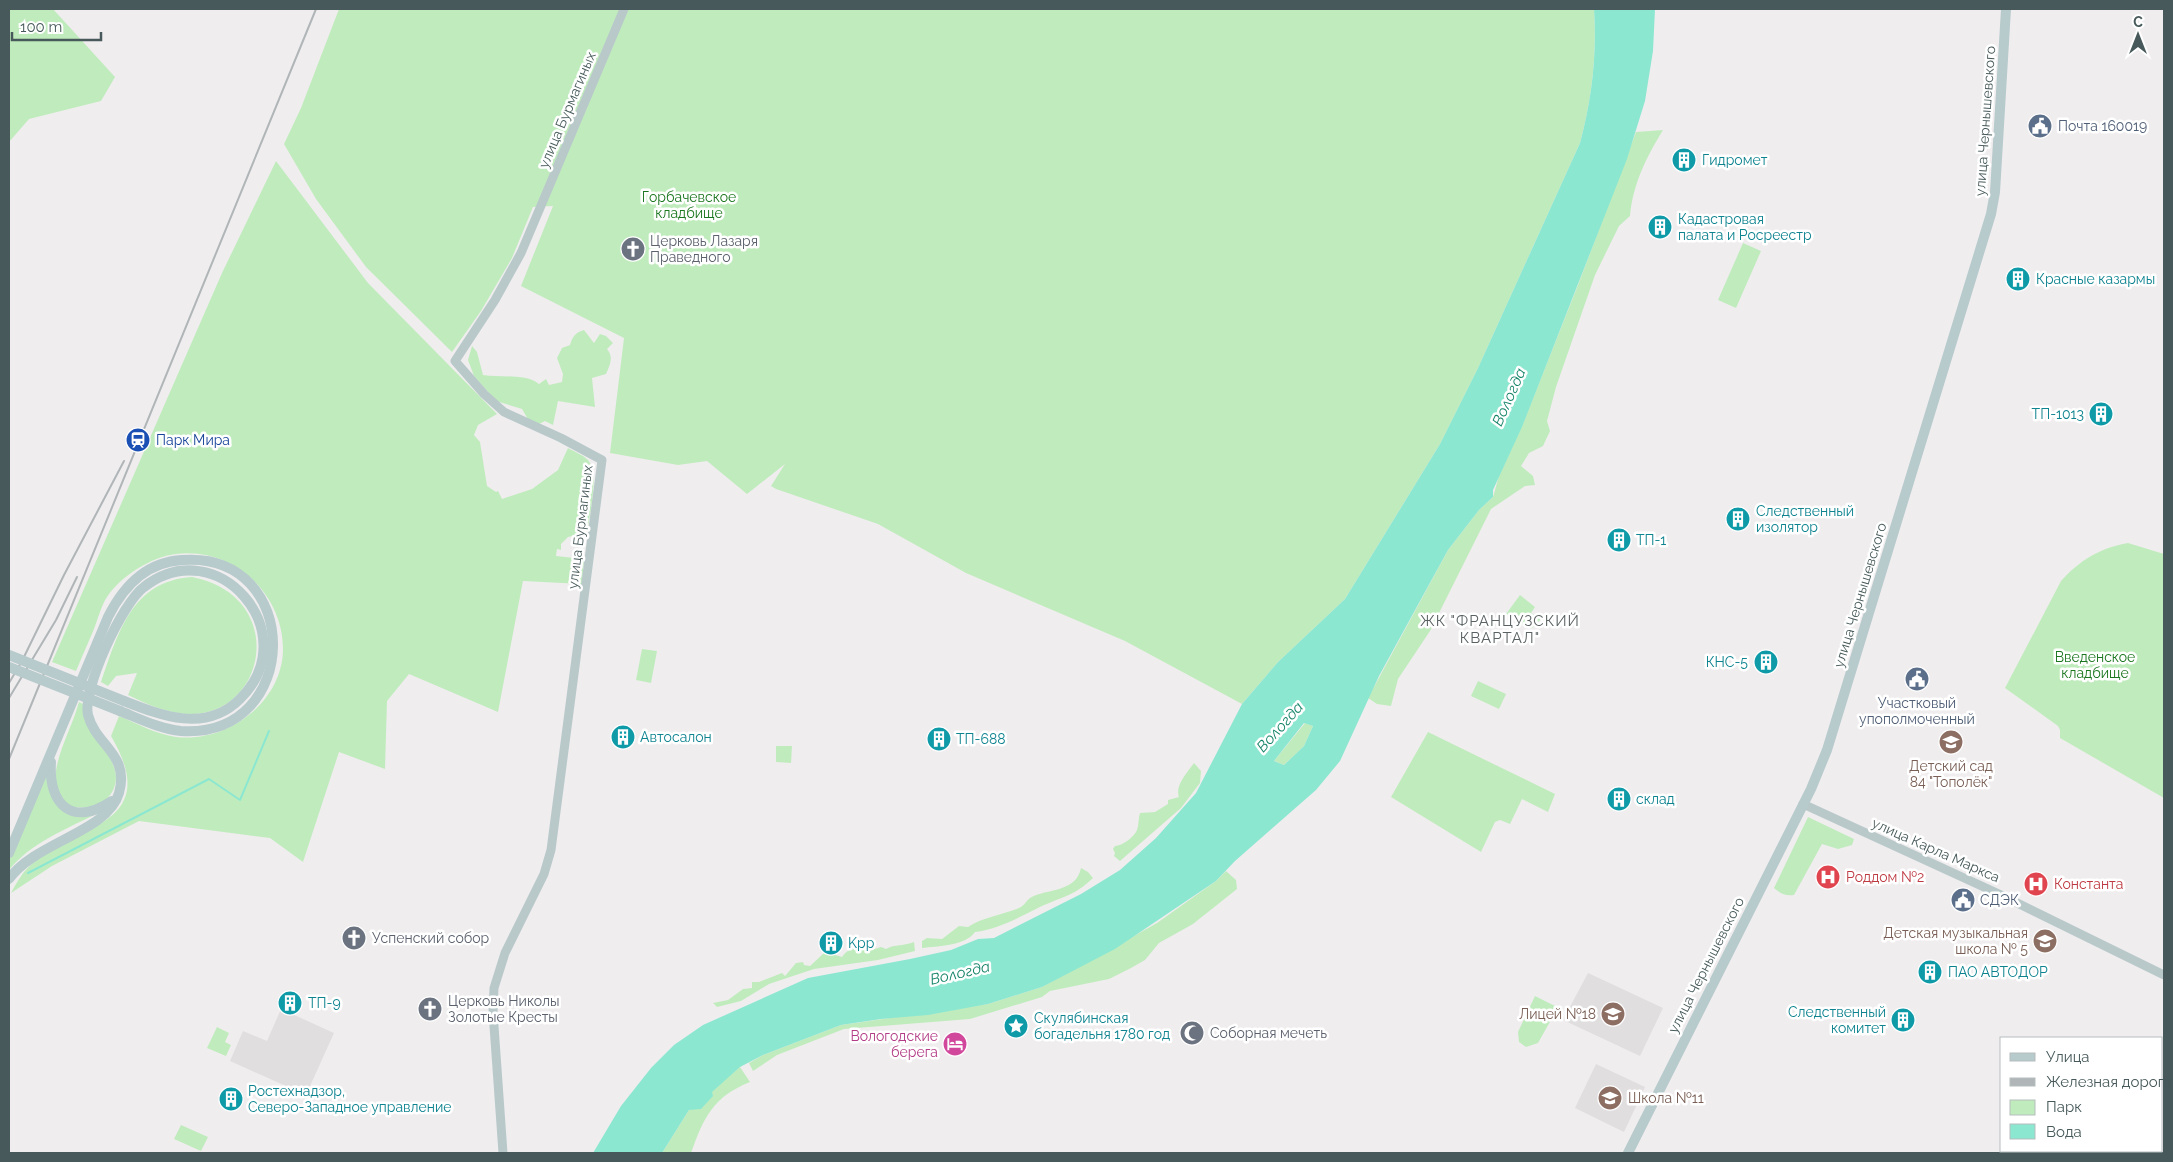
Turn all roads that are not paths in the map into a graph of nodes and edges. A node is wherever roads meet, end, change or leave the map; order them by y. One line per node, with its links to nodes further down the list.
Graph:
1 (624, 9): 11 (street, улица Бурмагиных)
2 (2006, 9): 7 (main road, улица Чернышевского)
3 (9, 655): 6 (main road, bridge)
4 (9, 667): 5 (main road, bridge)
5 (52, 754): 6 (main road); 8 (main road)
6 (117, 798): 9 (main road)
7 (1803, 804): 10 (street, улица Карла Маркса); 12 (main road, улица Чернышевского)
8 (9, 852)
9 (9, 879)
10 (2164, 975)
11 (504, 1153)
12 (1628, 1153)

